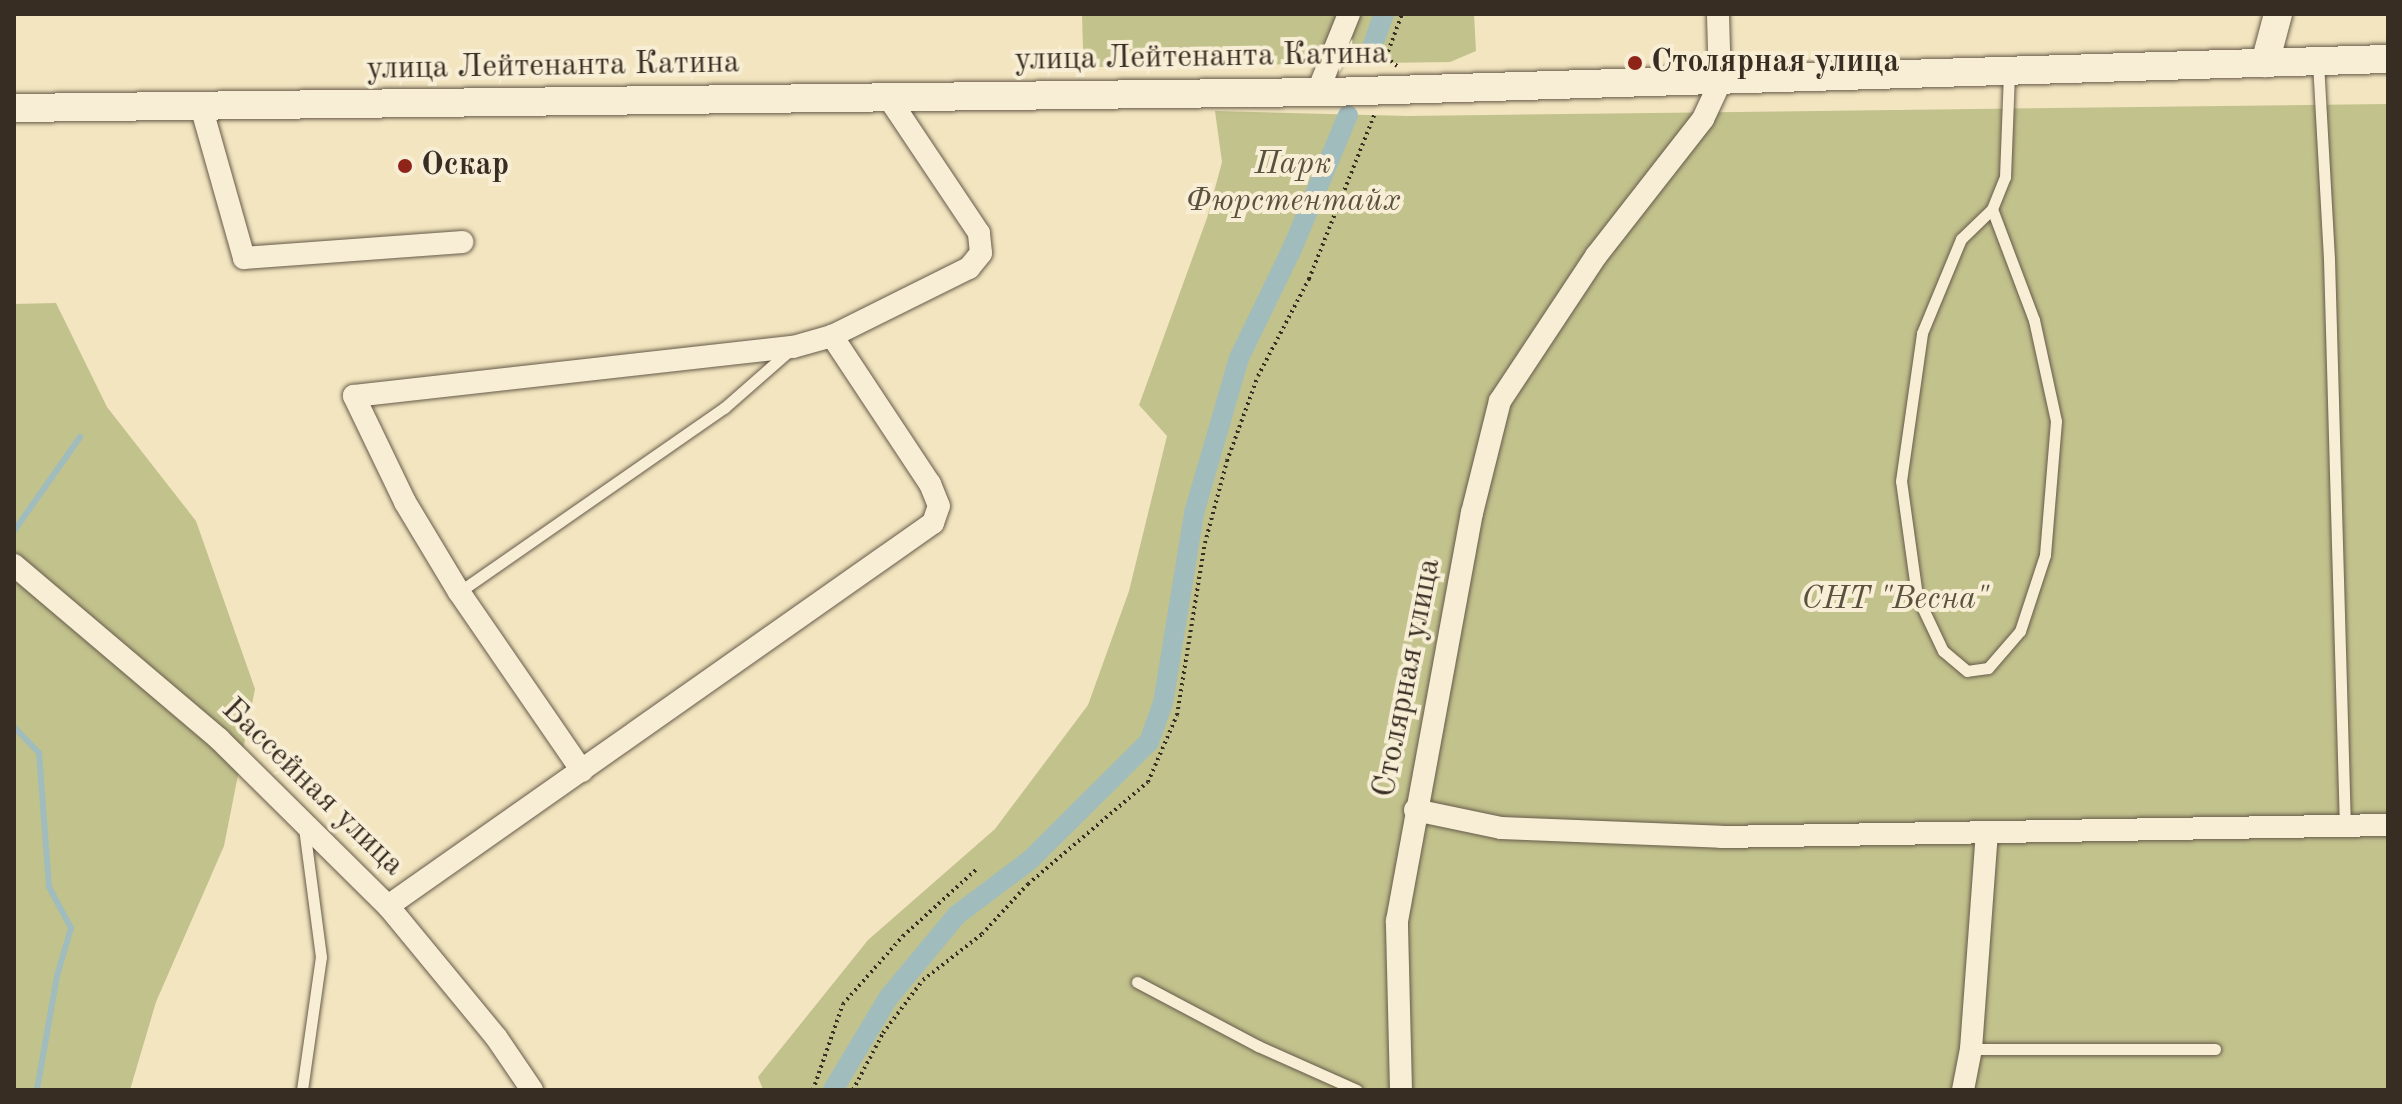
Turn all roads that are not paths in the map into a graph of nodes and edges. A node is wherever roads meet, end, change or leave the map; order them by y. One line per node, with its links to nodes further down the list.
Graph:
1 (1349, 14): 9 (street)
2 (1718, 14): 8 (street, Столярная улица)
3 (2278, 14): 6 (street)
4 (2388, 59): 5 (street, улица Лейтенанта Катина)
5 (2318, 61): 6 (street, улица Лейтенанта Катина); 23 (lane)
6 (2265, 63): 7 (street, улица Лейтенанта Катина)
7 (2009, 73): 8 (street, улица Лейтенанта Катина); 13 (lane)
8 (1720, 83): 9 (street, улица Лейтенанта Катина); 20 (street, Столярная улица)
9 (1318, 91): 10 (street, улица Лейтенанта Катина)
10 (888, 97): 11 (street, улица Лейтенанта Катина); 15 (street)
11 (201, 106): 12 (street, улица Лейтенанта Катина); 14 (street)
12 (14, 108)
13 (1992, 209): 13 (lane)
14 (462, 242)
15 (832, 336): 16 (street); 19 (street)
16 (793, 347): 18 (lane); 18 (street)
17 (14, 565): 21 (street, Бассейная улица)
18 (459, 592): 19 (street)
19 (582, 771): 25 (street)
20 (1415, 810): 24 (street); 32 (street, Столярная улица)
21 (304, 823): 25 (street, Бассейная улица); 29 (lane)
22 (2388, 825): 23 (street)
23 (2345, 827): 24 (street)
24 (1987, 833): 27 (street)
25 (388, 906): 30 (street, Бассейная улица)
26 (1137, 982): 31 (lane)
27 (1971, 1049): 28 (lane); 33 (street)
28 (2215, 1049)
29 (302, 1090)
30 (532, 1090)
31 (1357, 1090)
32 (1401, 1090)
33 (1963, 1090)

